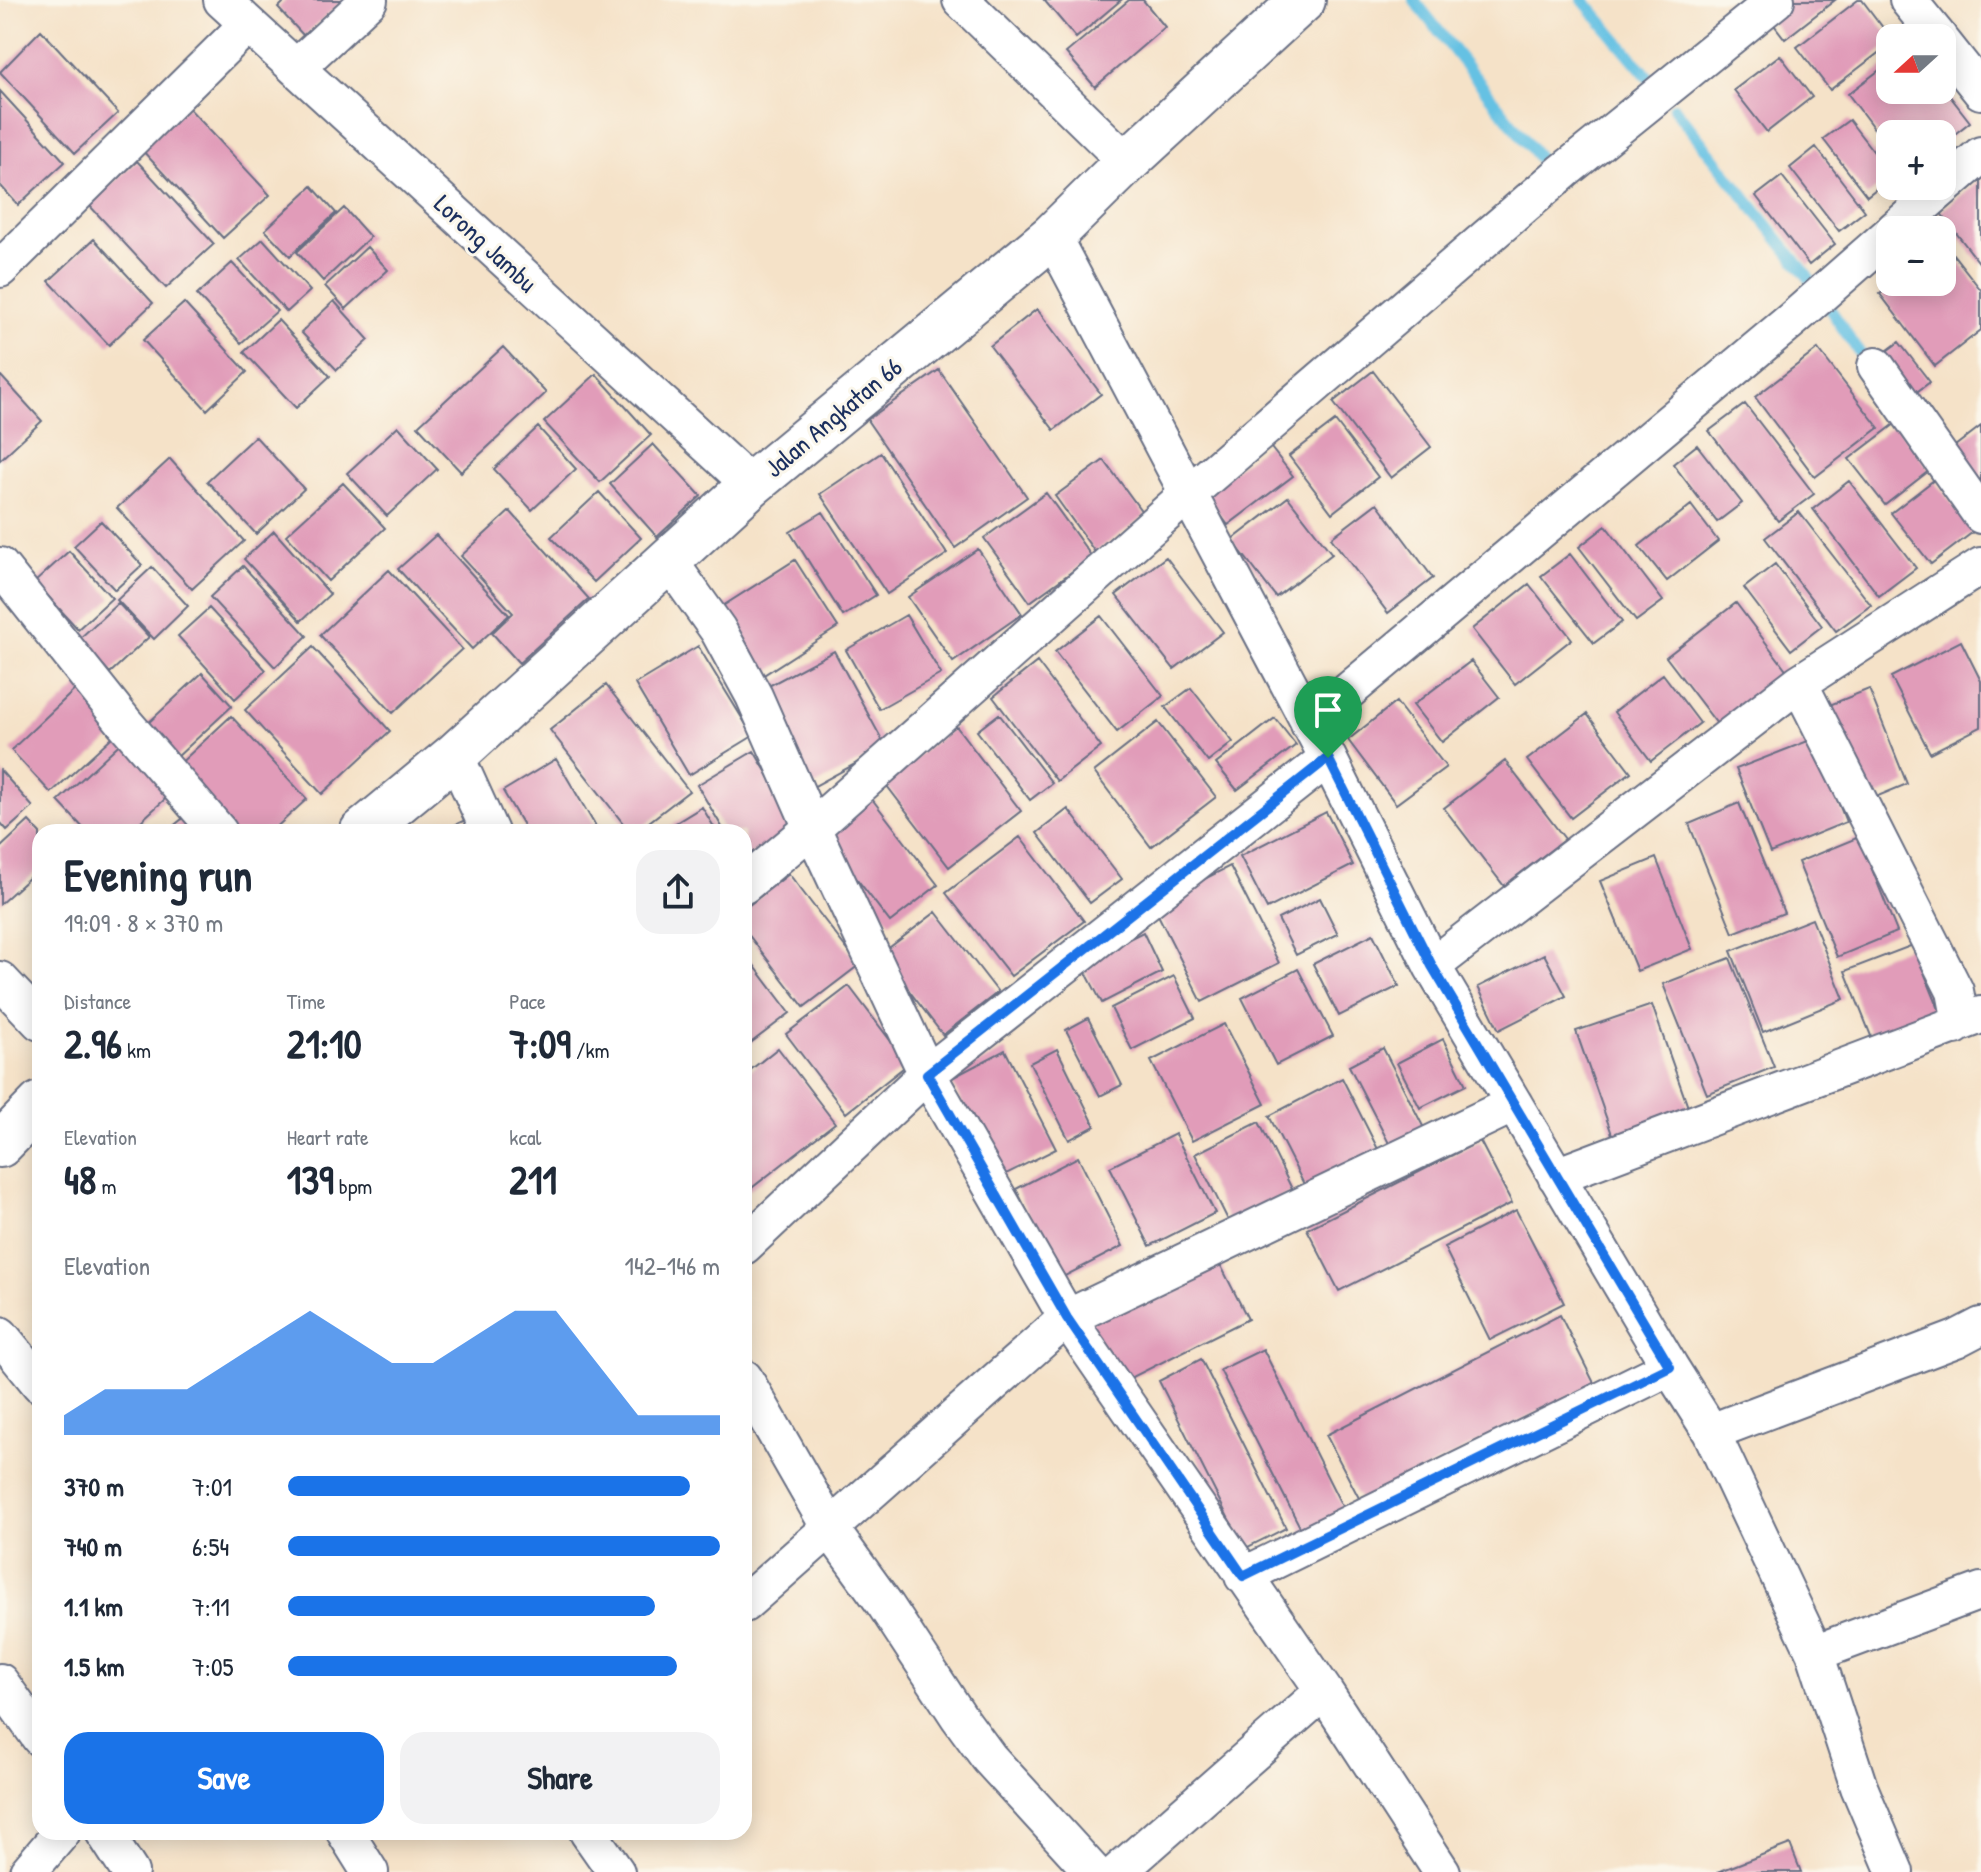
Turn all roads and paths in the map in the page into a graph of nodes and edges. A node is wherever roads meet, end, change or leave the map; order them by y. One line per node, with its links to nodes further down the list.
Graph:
1 (369, 0): 9 (street)
2 (961, 0): 12 (street)
3 (1303, 0): 12 (street, Jalan Angkatan 66)
4 (1776, 0): 19 (street)
5 (1908, 0): 7 (street)
6 (235, 12): 9 (street, Lorong Jambu); 16 (street)
7 (1927, 24)
8 (1956, 60): 10 (street)
9 (296, 68): 18 (street, Lorong Jambu)
10 (1981, 91)
11 (1981, 155): 13 (street)
12 (1127, 162): 14 (street, Jalan Angkatan 66)
13 (1910, 216)
14 (1052, 236): 18 (street, Jalan Angkatan 66); 19 (street)
15 (1876, 246): 25 (street)
16 (0, 269)
17 (1876, 366): 20 (street)
18 (751, 485): 21 (street, Jalan Angkatan 66)
19 (1187, 495): 25 (street); 31 (street)
20 (1981, 515)
21 (669, 561): 26 (street, Jalan Angkatan 66); 31 (street)
22 (0, 566): 28 (street)
23 (1981, 566): 24 (street)
24 (1799, 683): 33 (street); 36 (street)
25 (1309, 724): 27 (street)
26 (455, 755): 29 (street, Jalan Angkatan 66); 30 (street)
27 (1328, 758): 33 (street); 37 (street)
28 (212, 824)
29 (372, 824)
30 (486, 824)
31 (812, 828): 32 (street); 37 (street)
32 (752, 878)
33 (1432, 966): 38 (street)
34 (0, 980): 35 (street)
35 (32, 1014)
36 (1968, 1021): 41 (street)
37 (927, 1074): 42 (street); 43 (street)
38 (1514, 1104): 41 (street); 43 (street)
39 (32, 1112): 40 (street)
40 (0, 1145)
41 (1556, 1176): 46 (street)
42 (752, 1238)
43 (1067, 1318): 50 (street); 51 (street)
44 (1981, 1326): 49 (street)
45 (0, 1335): 47 (street)
46 (1670, 1367): 49 (street); 51 (street)
47 (32, 1374)
48 (752, 1392): 50 (street)
49 (1711, 1432): 54 (street)
50 (831, 1530): 53 (street); 66 (street)
51 (1243, 1576): 56 (street)
52 (1981, 1591): 54 (street)
53 (752, 1597)
54 (1815, 1653): 69 (street)
55 (0, 1682): 57 (street)
56 (1324, 1691): 67 (street); 68 (street)
57 (32, 1727)
58 (55, 1840): 62 (street)
59 (109, 1840): 63 (street)
60 (350, 1840): 64 (street)
61 (594, 1840): 65 (street)
62 (28, 1872)
63 (130, 1872)
64 (370, 1872)
65 (616, 1872)
66 (1093, 1872)
67 (1118, 1872)
68 (1442, 1872)
69 (1895, 1872)

